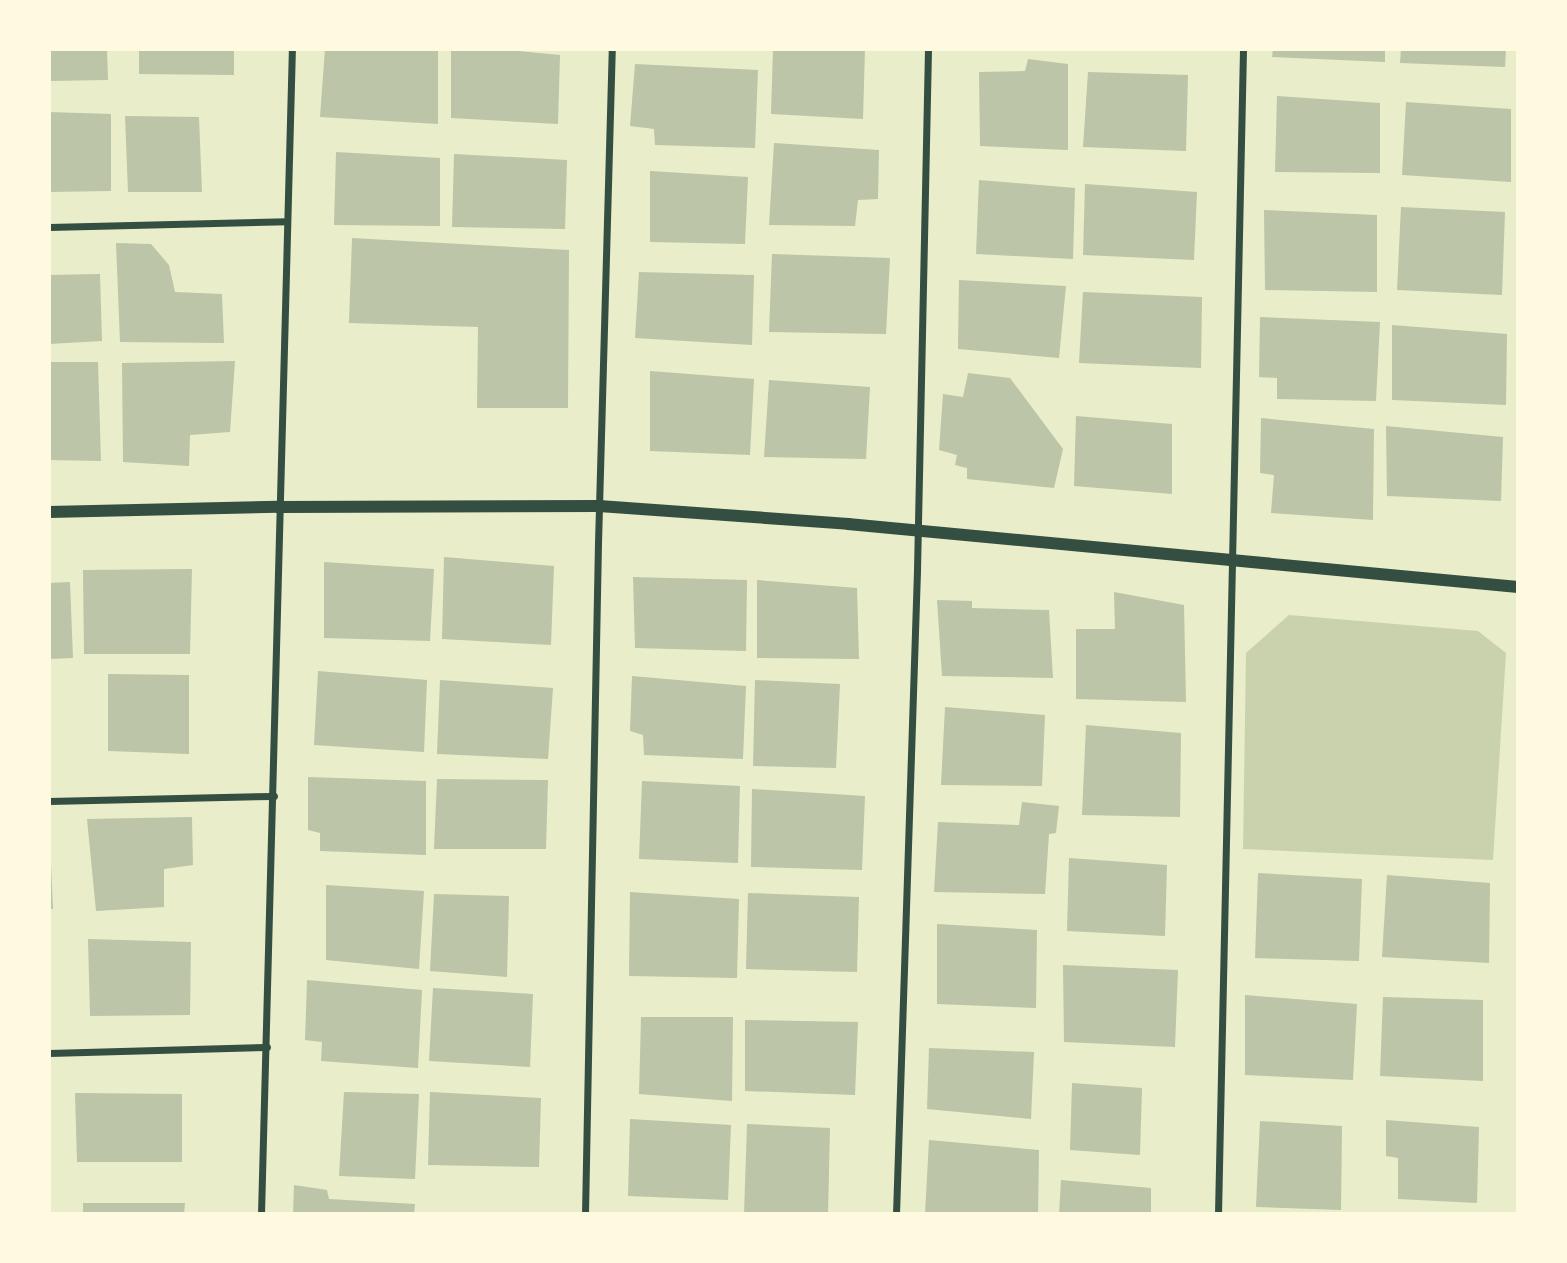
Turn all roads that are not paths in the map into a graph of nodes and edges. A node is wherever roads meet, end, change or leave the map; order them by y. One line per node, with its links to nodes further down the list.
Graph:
1 (292, 49): 5 (street)
2 (612, 49): 7 (street)
3 (928, 49): 10 (street)
4 (1243, 49): 11 (street)
5 (287, 221): 6 (street); 8 (street)
6 (49, 227)
7 (599, 506): 8 (street); 10 (street); 18 (street)
8 (278, 507): 9 (street); 13 (street)
9 (49, 512)
10 (917, 532): 11 (street); 19 (street)
11 (1233, 559): 12 (street); 20 (street)
12 (1518, 587)
13 (274, 796): 14 (street); 15 (street)
14 (49, 800)
15 (267, 1047): 16 (street); 17 (street)
16 (49, 1053)
17 (261, 1214)
18 (585, 1214)
19 (896, 1214)
20 (1218, 1214)

